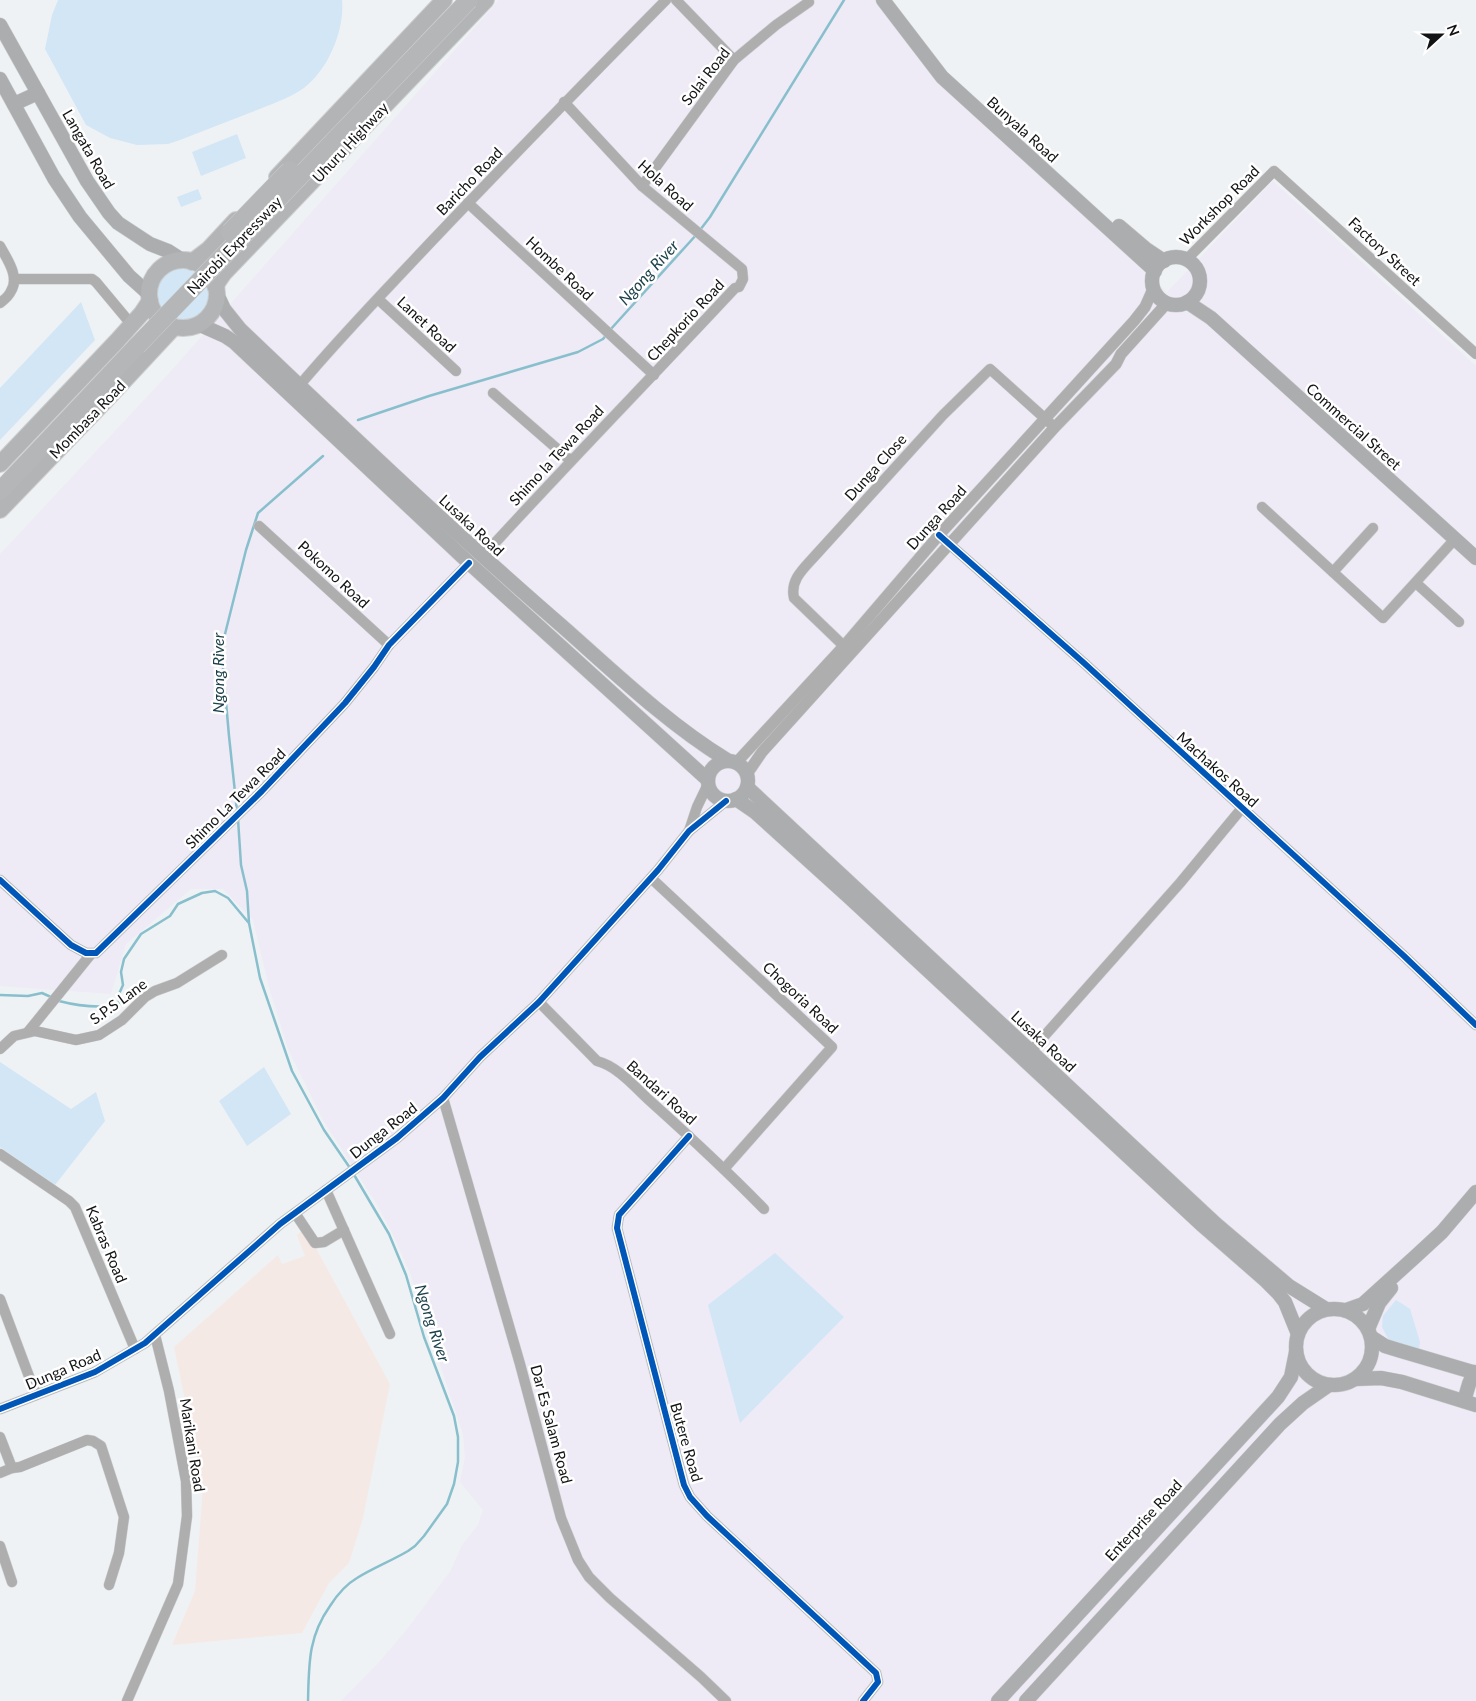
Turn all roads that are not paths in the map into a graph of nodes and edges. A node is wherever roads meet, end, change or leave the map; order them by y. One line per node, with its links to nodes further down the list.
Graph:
1 (444, 0): 21 (highway, Uhuru Highway)
2 (453, 0): 46 (highway, Nairobi Expressway, bridge)
3 (469, 0): 47 (highway, Nairobi Expressway, bridge)
4 (486, 0): 25 (highway, Uhuru Highway)
5 (666, 0): 14 (street, Baricho Road)
6 (676, 0): 11 (street)
7 (883, 0): 22 (main road, Bunyala Road)
8 (895, 0): 22 (main road, Bunyala Road)
9 (809, 2): 11 (street, Solai Road)
10 (0, 24): 13 (main road, Langata Road)
11 (734, 60): 17 (street, Solai Road)
12 (0, 79): 15 (main road)
13 (38, 92): 15 (main road); 21 (main road, Langata Road)
14 (564, 102): 17 (street, Hola Road); 18 (street, Baricho Road)
15 (14, 104): 28 (main road)
16 (1274, 171): 20 (street, Workshop Road); 37 (street, Factory Street)
17 (642, 186): 24 (street, Hola Road)
18 (468, 203): 29 (street, Baricho Road); 39 (street, Hombe Road)
19 (0, 246): 23 (street)
20 (1186, 260): 22 (main road); 27 (main road)
21 (187, 261): 25 (highway); 28 (highway)
22 (1160, 266): 26 (main road)
23 (14, 279): 31 (street); 34 (street)
24 (739, 287): 39 (street, Chepkorio Road)
25 (216, 289): 35 (highway); 40 (main road, Lusaka Road)
26 (1153, 289): 32 (main road); 42 (street, Dunga Road)
27 (1198, 291): 30 (main road); 33 (main road, Commercial Street)
28 (149, 297): 34 (highway); 36 (highway)
29 (378, 299): 38 (street, Lanet Road); 40 (street, Baricho Road)
30 (1187, 302): 32 (main road); 33 (main road, Commercial Street)
31 (0, 303)
32 (1167, 304): 43 (street, Dunga Road)
33 (1211, 318): 53 (main road, Commercial Street)
34 (131, 324): 45 (highway)
35 (198, 324): 36 (highway); 57 (main road, Lusaka Road)
36 (174, 327): 49 (highway, Mombasa Road)
37 (1476, 354)
38 (456, 371)
39 (654, 375): 44 (street, Shimo la Tewa Road)
40 (298, 386): 55 (main road, Lusaka Road)
41 (492, 393): 44 (street)
42 (1046, 418): 43 (street, Dunga Close); 52 (street, Dunga Road); 62 (street, Dunga Close)
43 (1055, 427): 54 (street, Dunga Road)
44 (570, 460): 55 (street, Shimo la Tewa Road)
45 (0, 464)
46 (0, 477)
47 (0, 491)
48 (1262, 507): 58 (street)
49 (0, 510)
50 (259, 526): 61 (street, Pokomo Road)
51 (1373, 528): 58 (street)
52 (939, 535): 54 (street, Machakos Road); 62 (street, Dunga Road)
53 (1455, 539): 56 (main road, Commercial Street); 59 (street)
54 (948, 544): 62 (street, Dunga Road); 67 (street, Machakos Road)
55 (482, 557): 63 (main road, Lusaka Road)
56 (1476, 558)
57 (469, 563): 61 (street, Shimo La Tewa Road); 65 (main road, Lusaka Road)
58 (1333, 572): 59 (street)
59 (1416, 583): 60 (street)
60 (1458, 622)
61 (389, 645): 71 (street, Shimo La Tewa Road)
62 (848, 649): 63 (street, Dunga Road); 64 (street, Dunga Road)
63 (732, 762): 64 (main road); 65 (main road)
64 (747, 781): 66 (main road); 77 (main road, Lusaka Road)
65 (708, 782): 66 (main road); 68 (street, Dunga Road)
66 (731, 800): 68 (street, Dunga Road); 93 (main road, Lusaka Road)
67 (1242, 808): 74 (street, Machakos Road); 77 (street)
68 (689, 831): 69 (street, Dunga Road)
69 (651, 878): 73 (street, Dunga Road); 81 (street, Chogoria Road)
70 (0, 880): 71 (street)
71 (91, 954): 75 (street, Shimo La Tewa Road)
72 (222, 956): 75 (street, S.P.S Lane)
73 (538, 1002): 78 (street, Dunga Road); 79 (street, Bandari Road)
74 (1476, 1025)
75 (28, 1032): 76 (street)
76 (0, 1049)
77 (1032, 1051): 89 (main road, Lusaka Road)
78 (443, 1098): 82 (street, Dunga Road); 110 (street, Dar Es Salam Road)
79 (690, 1136): 81 (street, Bandari Road); 111 (street, Butere Road)
80 (0, 1154): 95 (street, Kabras Road)
81 (724, 1169): 84 (street, Bandari Road)
82 (326, 1190): 85 (street, Dunga Road); 86 (street)
83 (1476, 1192): 87 (main road)
84 (764, 1209)
85 (295, 1213): 86 (street); 94 (street, Dunga Road)
86 (344, 1230): 92 (street)
87 (1416, 1256): 90 (main road); 91 (main road)
88 (0, 1299): 100 (street)
89 (1326, 1309): 90 (main road); 93 (main road)
90 (1346, 1310): 91 (main road)
91 (1369, 1333): 97 (main road); 98 (main road)
92 (390, 1334)
93 (1298, 1334): 96 (main road)
94 (155, 1335): 95 (street, Dunga Road); 109 (street, Marikani Road)
95 (135, 1349): 100 (street, Dunga Road)
96 (1296, 1352): 99 (main road); 112 (main road, Enterprise Road)
97 (1475, 1372): 101 (main road)
98 (1355, 1379): 99 (main road); 101 (main road)
99 (1329, 1385): 113 (main road)
100 (36, 1395): 102 (street, Dunga Road)
101 (1470, 1403)
102 (0, 1409)
103 (0, 1436): 104 (street)
104 (12, 1468): 105 (street); 108 (street)
105 (0, 1473)
106 (0, 1546): 107 (street)
107 (12, 1582)
108 (109, 1585)
109 (126, 1701)
110 (726, 1701)
111 (863, 1701)
112 (998, 1701)
113 (1026, 1701)

